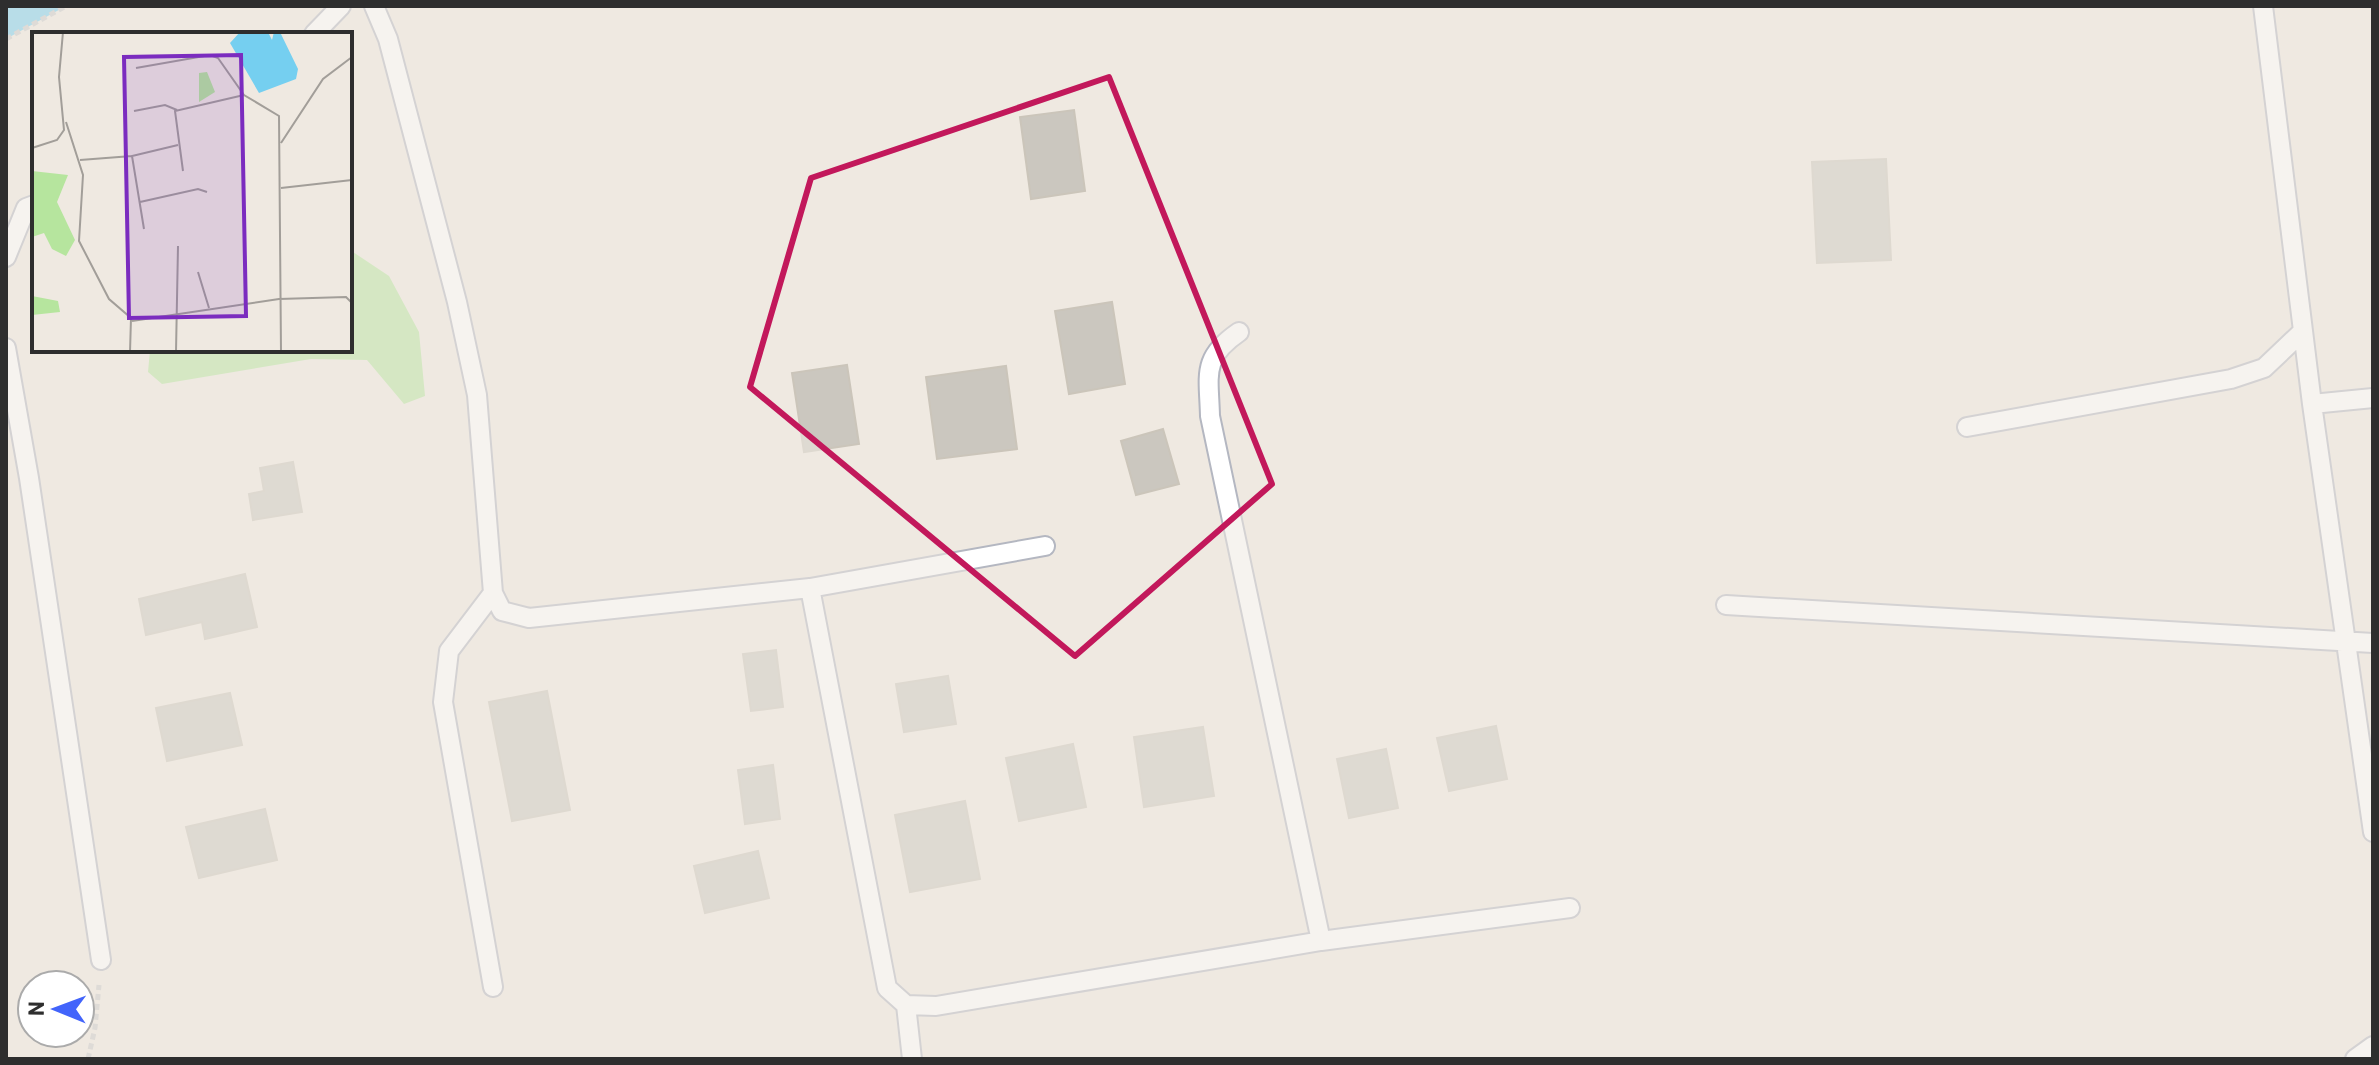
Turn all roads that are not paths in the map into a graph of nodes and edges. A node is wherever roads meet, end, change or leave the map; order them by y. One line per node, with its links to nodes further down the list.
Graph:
1 (341, 6): 4 (lane)
2 (374, 6): 15 (lane)
3 (2263, 6): 7 (lane)
4 (316, 32)
5 (32, 206): 6 (lane)
6 (6, 257)
7 (2303, 331): 11 (lane); 12 (lane)
8 (1239, 332): 21 (lane)
9 (6, 348): 22 (lane)
10 (2373, 398): 11 (lane)
11 (2312, 404): 17 (lane)
12 (1967, 427)
13 (1045, 546): 14 (lane)
14 (810, 588): 15 (lane); 24 (lane)
15 (493, 593): 23 (lane)
16 (1726, 605): 17 (lane)
17 (2344, 643): 18 (lane); 19 (lane)
18 (2373, 643)
19 (2373, 832)
20 (1570, 908): 21 (lane)
21 (1321, 941): 24 (lane)
22 (101, 960)
23 (493, 987)
24 (906, 1005): 26 (lane)
25 (2373, 1046): 27 (lane)
26 (912, 1059)
27 (2355, 1059)

